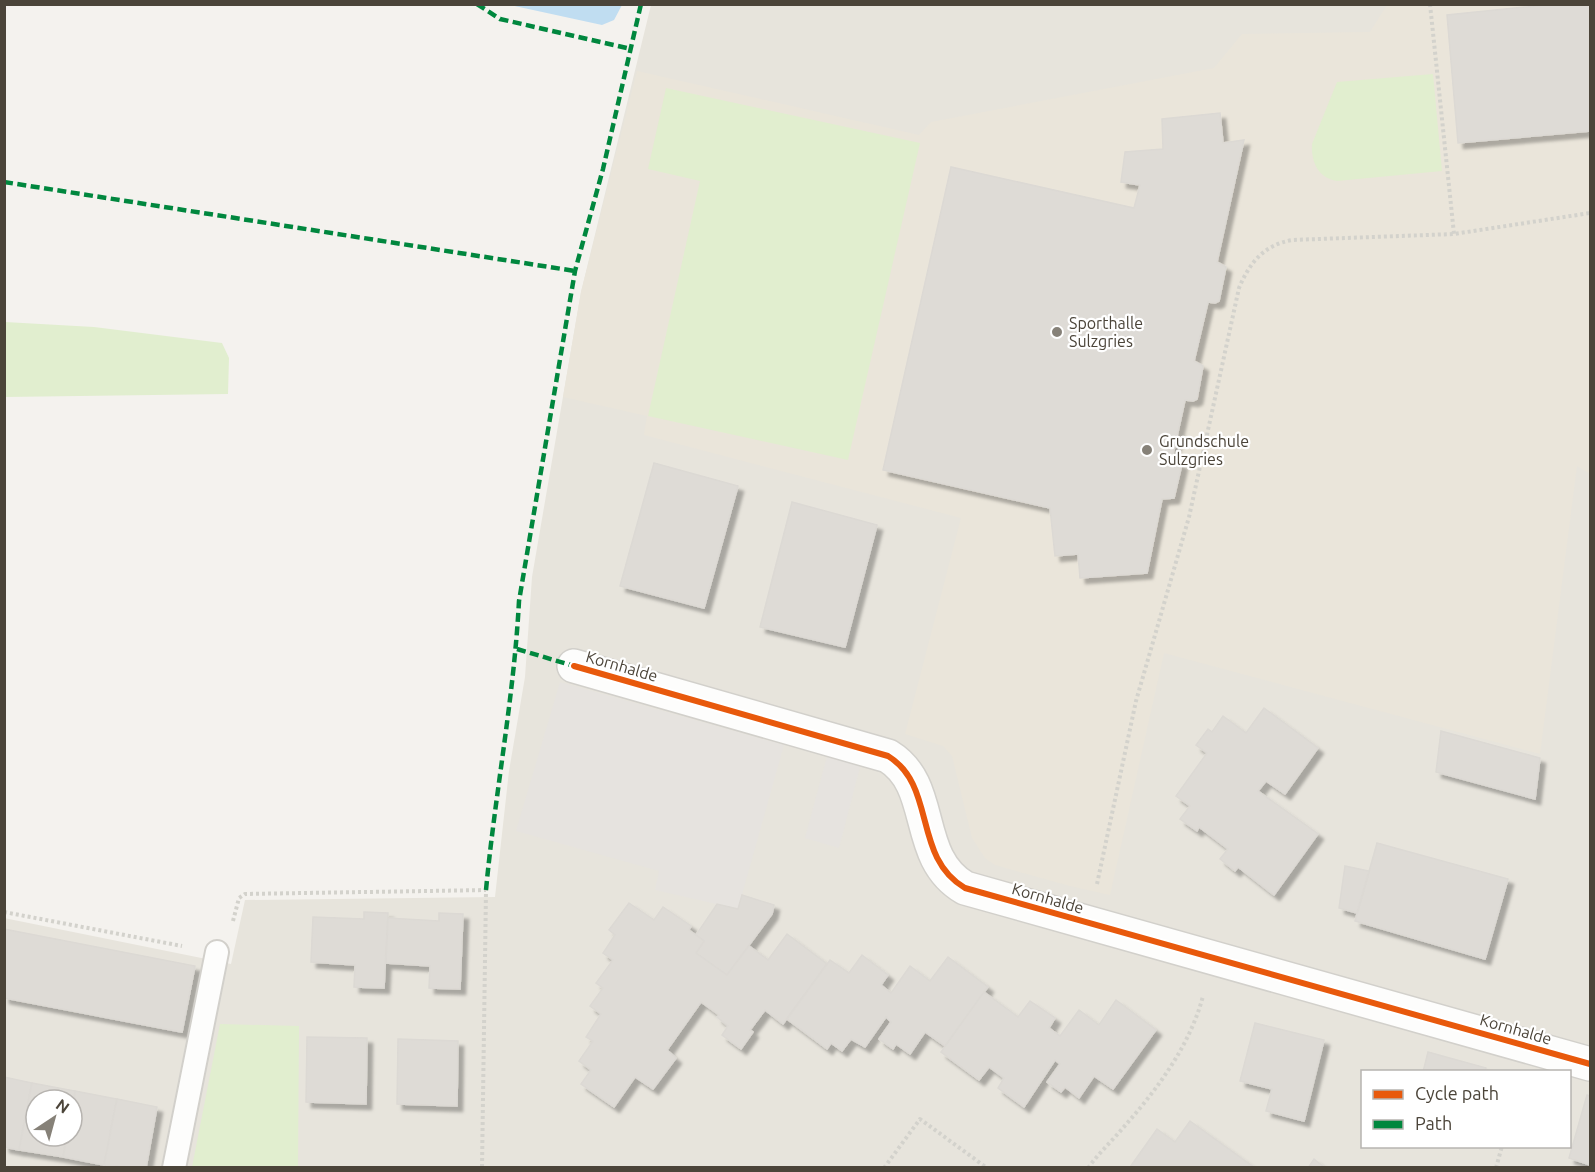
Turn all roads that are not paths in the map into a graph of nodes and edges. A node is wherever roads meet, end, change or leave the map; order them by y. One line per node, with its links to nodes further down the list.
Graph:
1 (574, 666): 3 (street, Kornhalde)
2 (217, 952): 4 (lane)
3 (1590, 1064)
4 (174, 1167)

